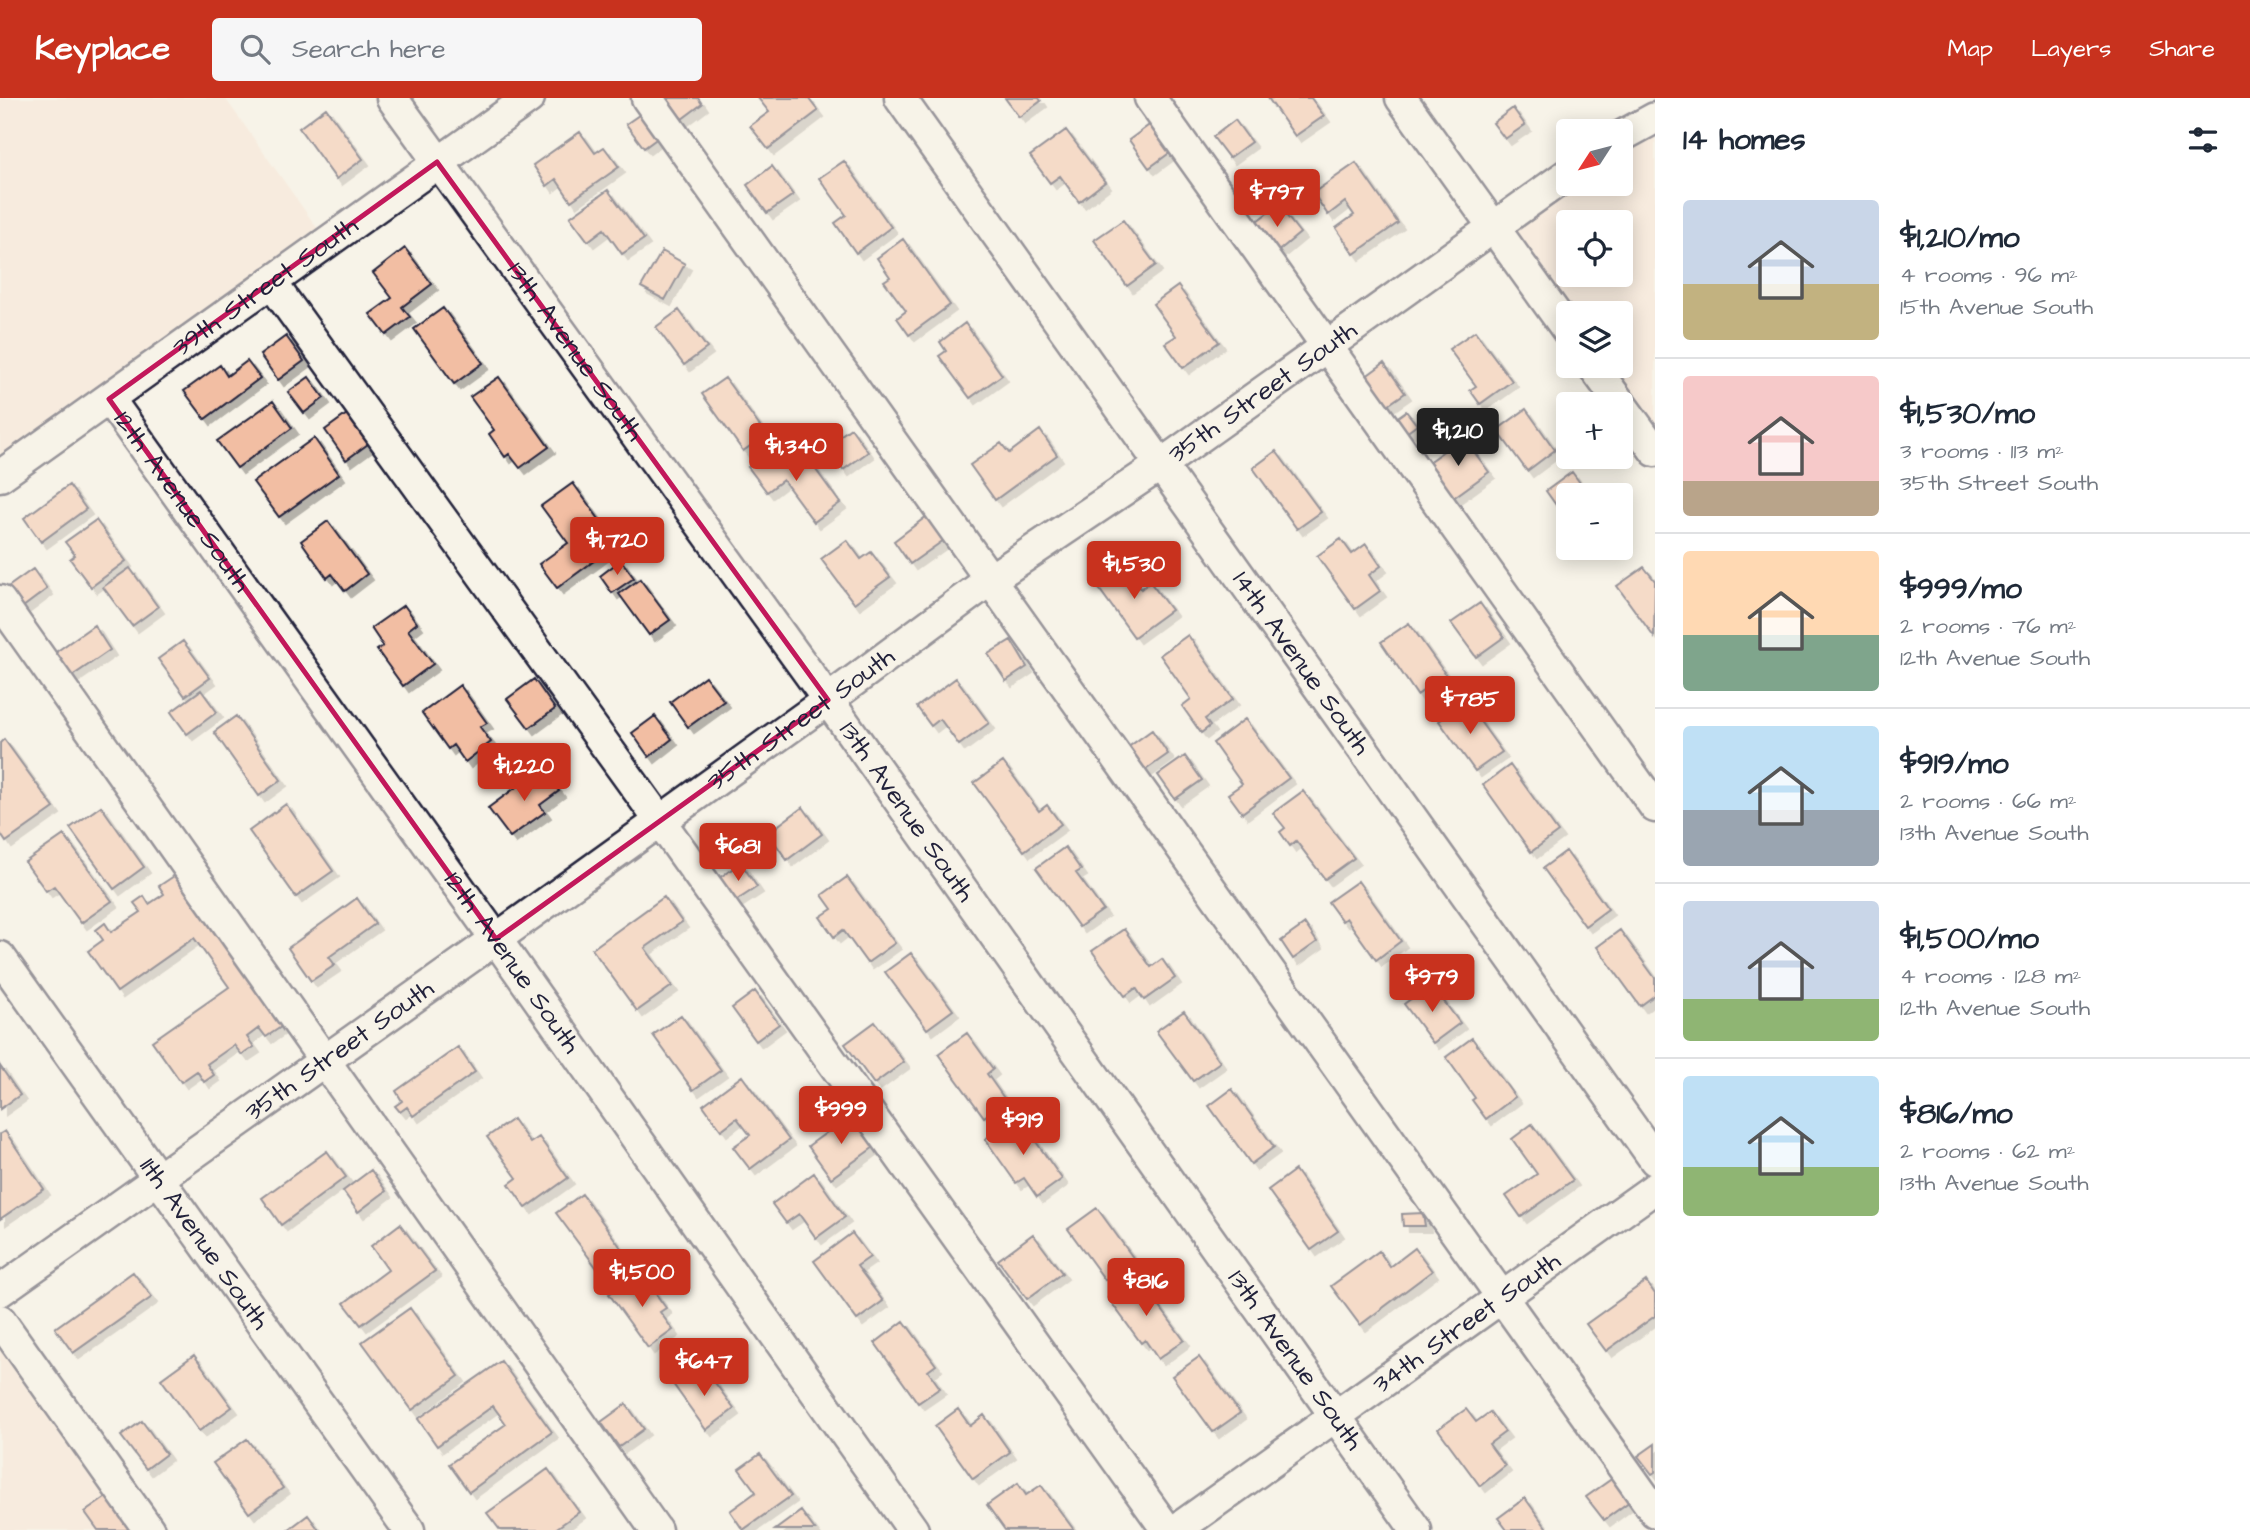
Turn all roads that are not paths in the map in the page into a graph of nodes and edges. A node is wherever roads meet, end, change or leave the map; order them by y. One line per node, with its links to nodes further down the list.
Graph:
1 (392, 98): 9 (street, 13th Avenue South)
2 (529, 98): 9 (street, 39th Street South)
3 (647, 98): 20 (street)
4 (900, 98): 18 (street, 14th Avenue South)
5 (1150, 98): 14 (street)
6 (1401, 98): 11 (street)
7 (1655, 118): 8 (street)
8 (1633, 130)
9 (438, 162): 12 (street, 39th Street South); 22 (street, 13th Avenue South)
10 (1556, 183): 11 (street, 35th Street South)
11 (1493, 228): 13 (street); 14 (street, 35th Street South)
12 (271, 282): 16 (street, 39th Street South); 24 (street)
13 (1556, 315)
14 (1327, 347): 18 (street, 35th Street South); 23 (street)
15 (1602, 378): 17 (street)
16 (109, 399): 19 (street, 39th Street South); 25 (street, 12th Avenue South)
17 (1655, 451)
18 (1162, 464): 20 (street, 35th Street South); 28 (street, 14th Avenue South)
19 (0, 476)
20 (991, 579): 22 (street, 35th Street South); 32 (street)
21 (0, 601): 27 (street)
22 (828, 700): 24 (street, 35th Street South); 34 (street, 13th Avenue South)
23 (1655, 807)
24 (660, 821): 25 (street, 35th Street South); 40 (street)
25 (496, 939): 27 (street, 35th Street South); 39 (street, 12th Avenue South)
26 (0, 957): 29 (street, 11th Avenue South)
27 (324, 1060): 29 (street, 35th Street South); 38 (street)
28 (1655, 1160)
29 (157, 1179): 31 (street, 35th Street South); 37 (street, 11th Avenue South)
30 (1655, 1188): 32 (street, 34th Street South)
31 (0, 1292)
32 (1502, 1298): 34 (street, 34th Street South); 35 (street)
33 (0, 1320): 36 (street)
34 (1336, 1417): 41 (street, 34th Street South); 42 (street, 13th Avenue South)
35 (1655, 1512)
36 (149, 1530)
37 (409, 1530)
38 (656, 1530)
39 (913, 1530)
40 (1167, 1530)
41 (1176, 1530)
42 (1416, 1530)

